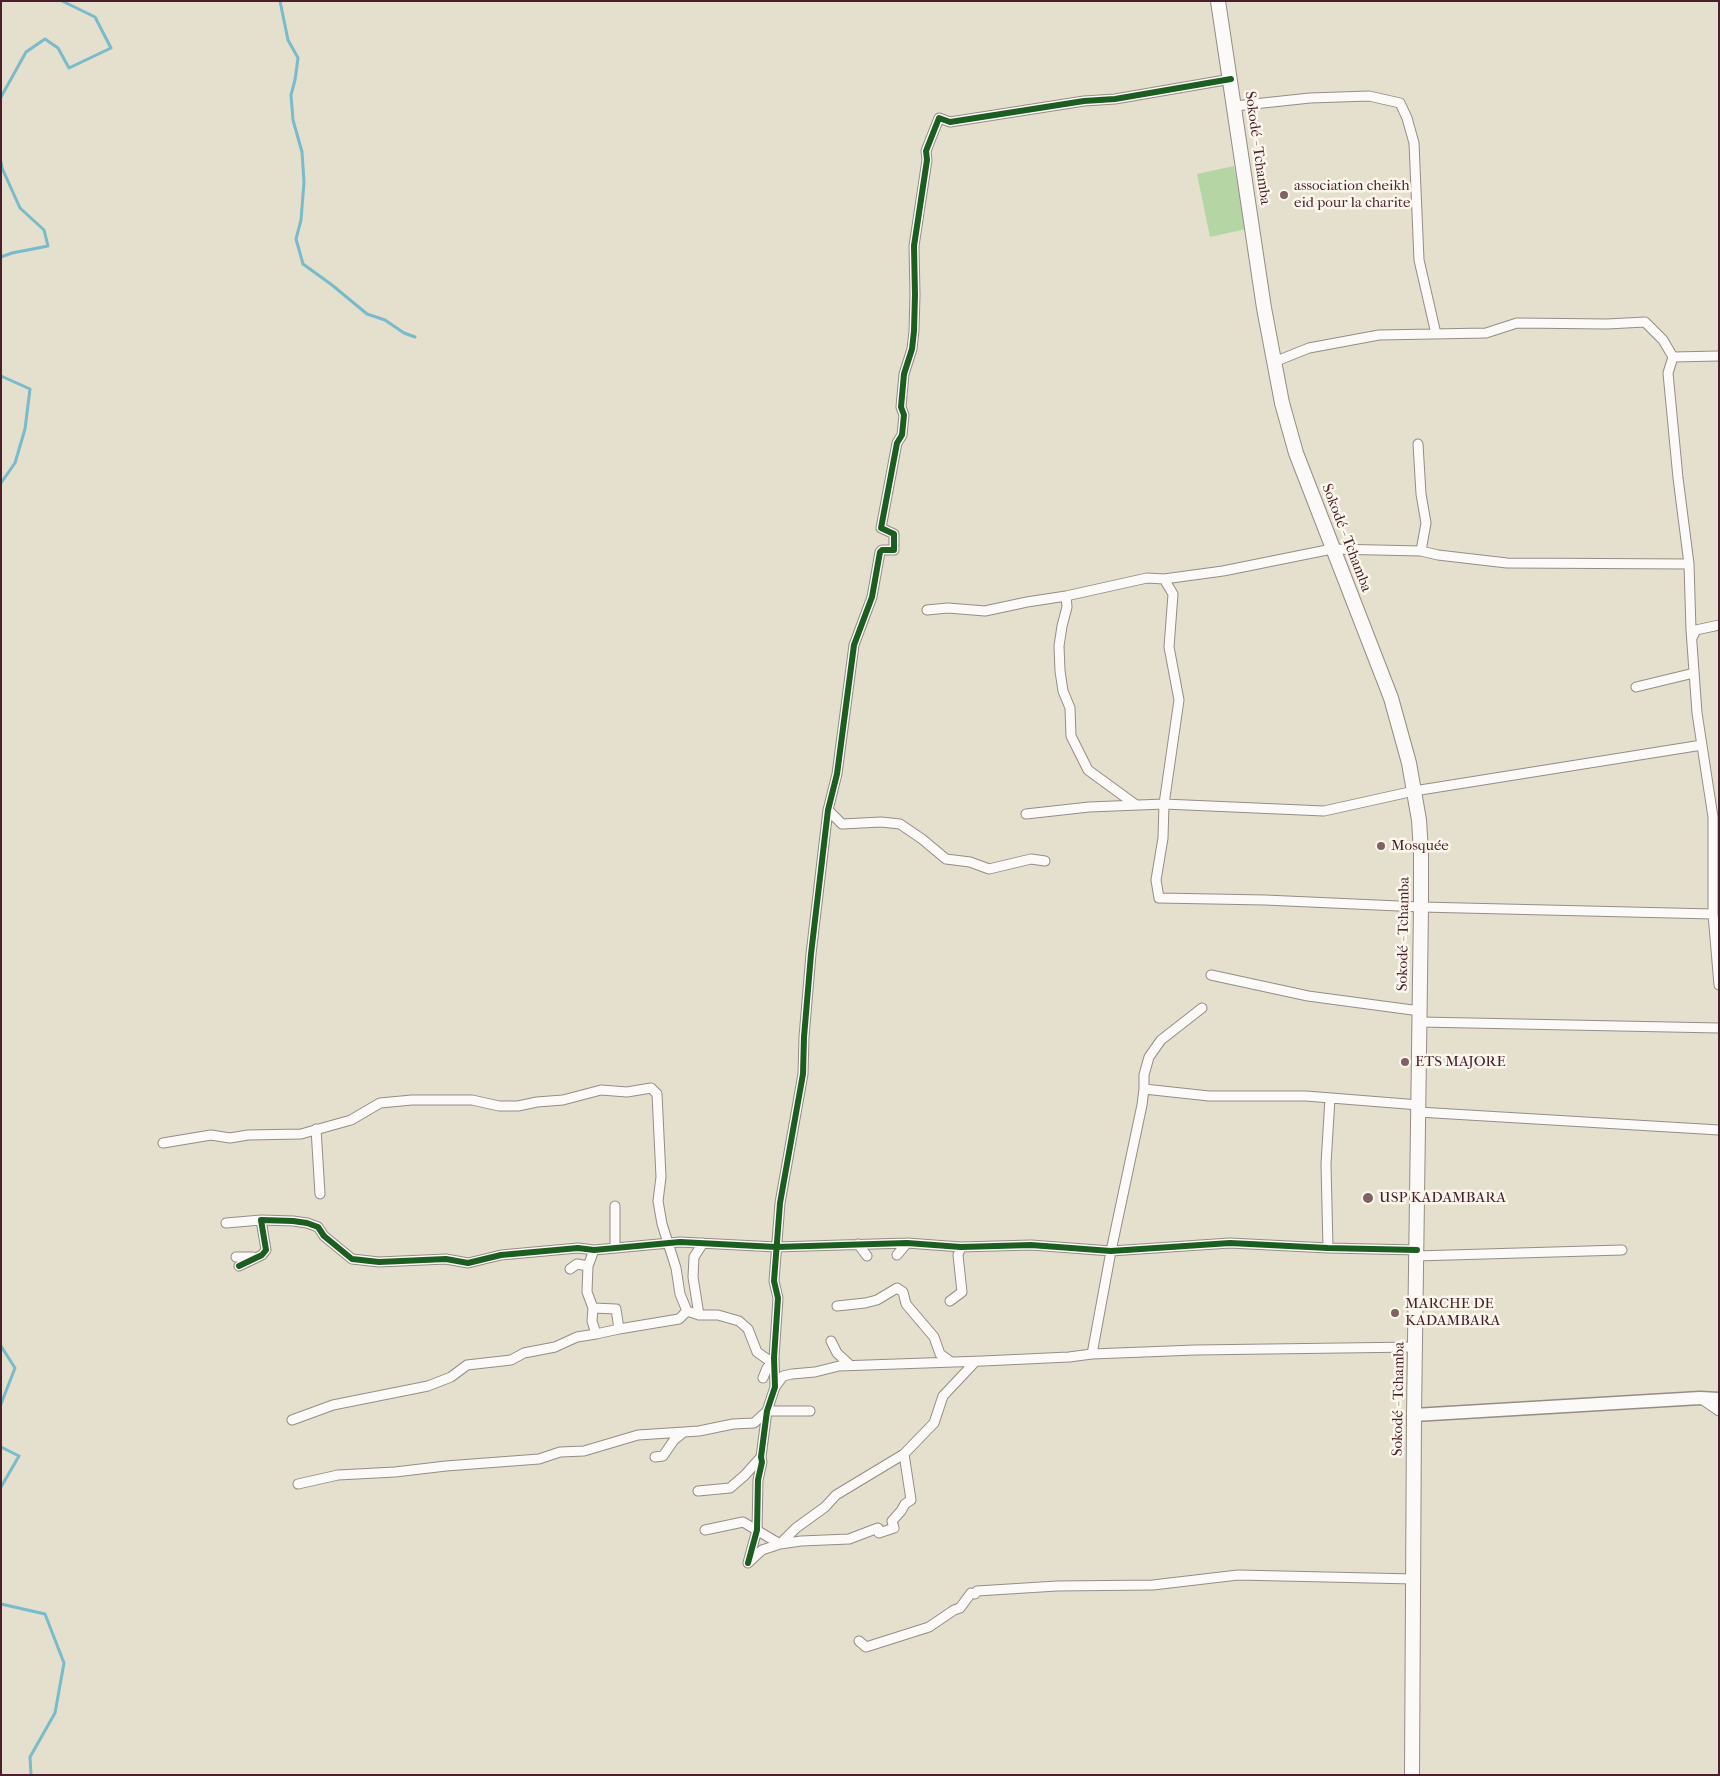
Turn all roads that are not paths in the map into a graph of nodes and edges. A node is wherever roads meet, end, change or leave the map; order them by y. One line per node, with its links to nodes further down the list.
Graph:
1 (1218, 1): 2 (main road, Sokodé - Tchamba)
2 (1231, 79): 3 (main road, Sokodé - Tchamba); 23 (street)
3 (1235, 106): 4 (street); 7 (main road, Sokodé - Tchamba)
4 (1436, 334): 6 (street); 7 (street)
5 (1719, 356): 6 (street)
6 (1673, 357): 11 (street)
7 (1274, 362): 9 (main road, Sokodé - Tchamba)
8 (1418, 444): 10 (street)
9 (1332, 549): 10 (street); 12 (street); 20 (main road, Sokodé - Tchamba)
10 (1421, 551): 11 (street)
11 (1689, 564): 16 (street)
12 (1164, 579): 13 (street); 21 (street)
13 (1066, 596): 14 (street); 22 (street)
14 (927, 610)
15 (1719, 625): 16 (street)
16 (1692, 639): 17 (street)
17 (1694, 672): 18 (street); 19 (street)
18 (1636, 687)
19 (1702, 745): 20 (street); 27 (street)
20 (1414, 791): 21 (street); 26 (main road, Sokodé - Tchamba)
21 (1164, 804): 22 (street); 26 (street)
22 (1136, 805): 24 (street)
23 (828, 810): 25 (street); 47 (street)
24 (1026, 814)
25 (1045, 861)
26 (1421, 907): 27 (street); 31 (main road, Sokodé - Tchamba)
27 (1713, 914): 29 (street)
28 (1211, 975): 31 (street)
29 (1719, 985)
30 (1202, 1008): 33 (street)
31 (1420, 1016): 32 (street); 35 (main road, Sokodé - Tchamba)
32 (1719, 1028)
33 (1144, 1089): 34 (street); 53 (street)
34 (1330, 1098): 35 (street); 50 (street)
35 (1419, 1109): 37 (street); 54 (main road, Sokodé - Tchamba)
36 (316, 1129): 38 (street); 39 (street); 43 (street)
37 (1719, 1130)
38 (163, 1143)
39 (320, 1194)
40 (615, 1206): 49 (street)
41 (261, 1220): 42 (street); 51 (street); 57 (street)
42 (226, 1223)
43 (668, 1243): 44 (street); 49 (street); 63 (street)
44 (703, 1243): 47 (street); 64 (street)
45 (907, 1243): 46 (street); 48 (street); 55 (street)
46 (858, 1244): 47 (street); 56 (street)
47 (776, 1246): 72 (street)
48 (961, 1247): 53 (street); 60 (street)
49 (616, 1248): 51 (street)
50 (1328, 1248): 53 (street); 54 (street)
51 (594, 1250): 58 (street)
52 (1622, 1250): 54 (street)
53 (1111, 1251): 69 (street)
54 (1417, 1253): 68 (main road, Sokodé - Tchamba)
55 (897, 1255)
56 (867, 1256)
57 (237, 1261)
58 (588, 1266): 59 (street); 62 (street)
59 (570, 1269)
60 (950, 1301)
61 (837, 1306): 70 (street)
62 (593, 1308): 65 (street); 66 (street)
63 (687, 1311): 64 (street); 65 (street)
64 (699, 1315): 72 (street)
65 (619, 1329): 66 (street)
66 (596, 1334): 82 (street)
67 (831, 1341): 73 (street)
68 (1415, 1347): 69 (street); 81 (main road, Sokodé - Tchamba)
69 (1092, 1354): 71 (street)
70 (951, 1362): 71 (street); 73 (street)
71 (975, 1362): 84 (street)
72 (774, 1364): 74 (street); 75 (street)
73 (850, 1365): 75 (street)
74 (763, 1378)
75 (775, 1387): 79 (street)
76 (1700, 1398): 77 (main road); 78 (street); 81 (main road)
77 (1719, 1398)
78 (1719, 1410)
79 (767, 1411): 80 (street); 83 (street); 86 (street)
80 (810, 1411)
81 (1414, 1415): 92 (main road, Sokodé - Tchamba)
82 (292, 1420)
83 (684, 1432): 85 (street); 87 (street)
84 (904, 1454): 91 (street); 91 (street)
85 (655, 1457)
86 (761, 1457): 88 (street); 90 (street)
87 (298, 1484)
88 (698, 1492)
89 (704, 1530): 90 (street)
90 (757, 1530): 91 (street); 91 (street)
91 (780, 1544)
92 (1414, 1579): 93 (street); 94 (main road, Sokodé - Tchamba)
93 (858, 1641)
94 (1412, 1775)

